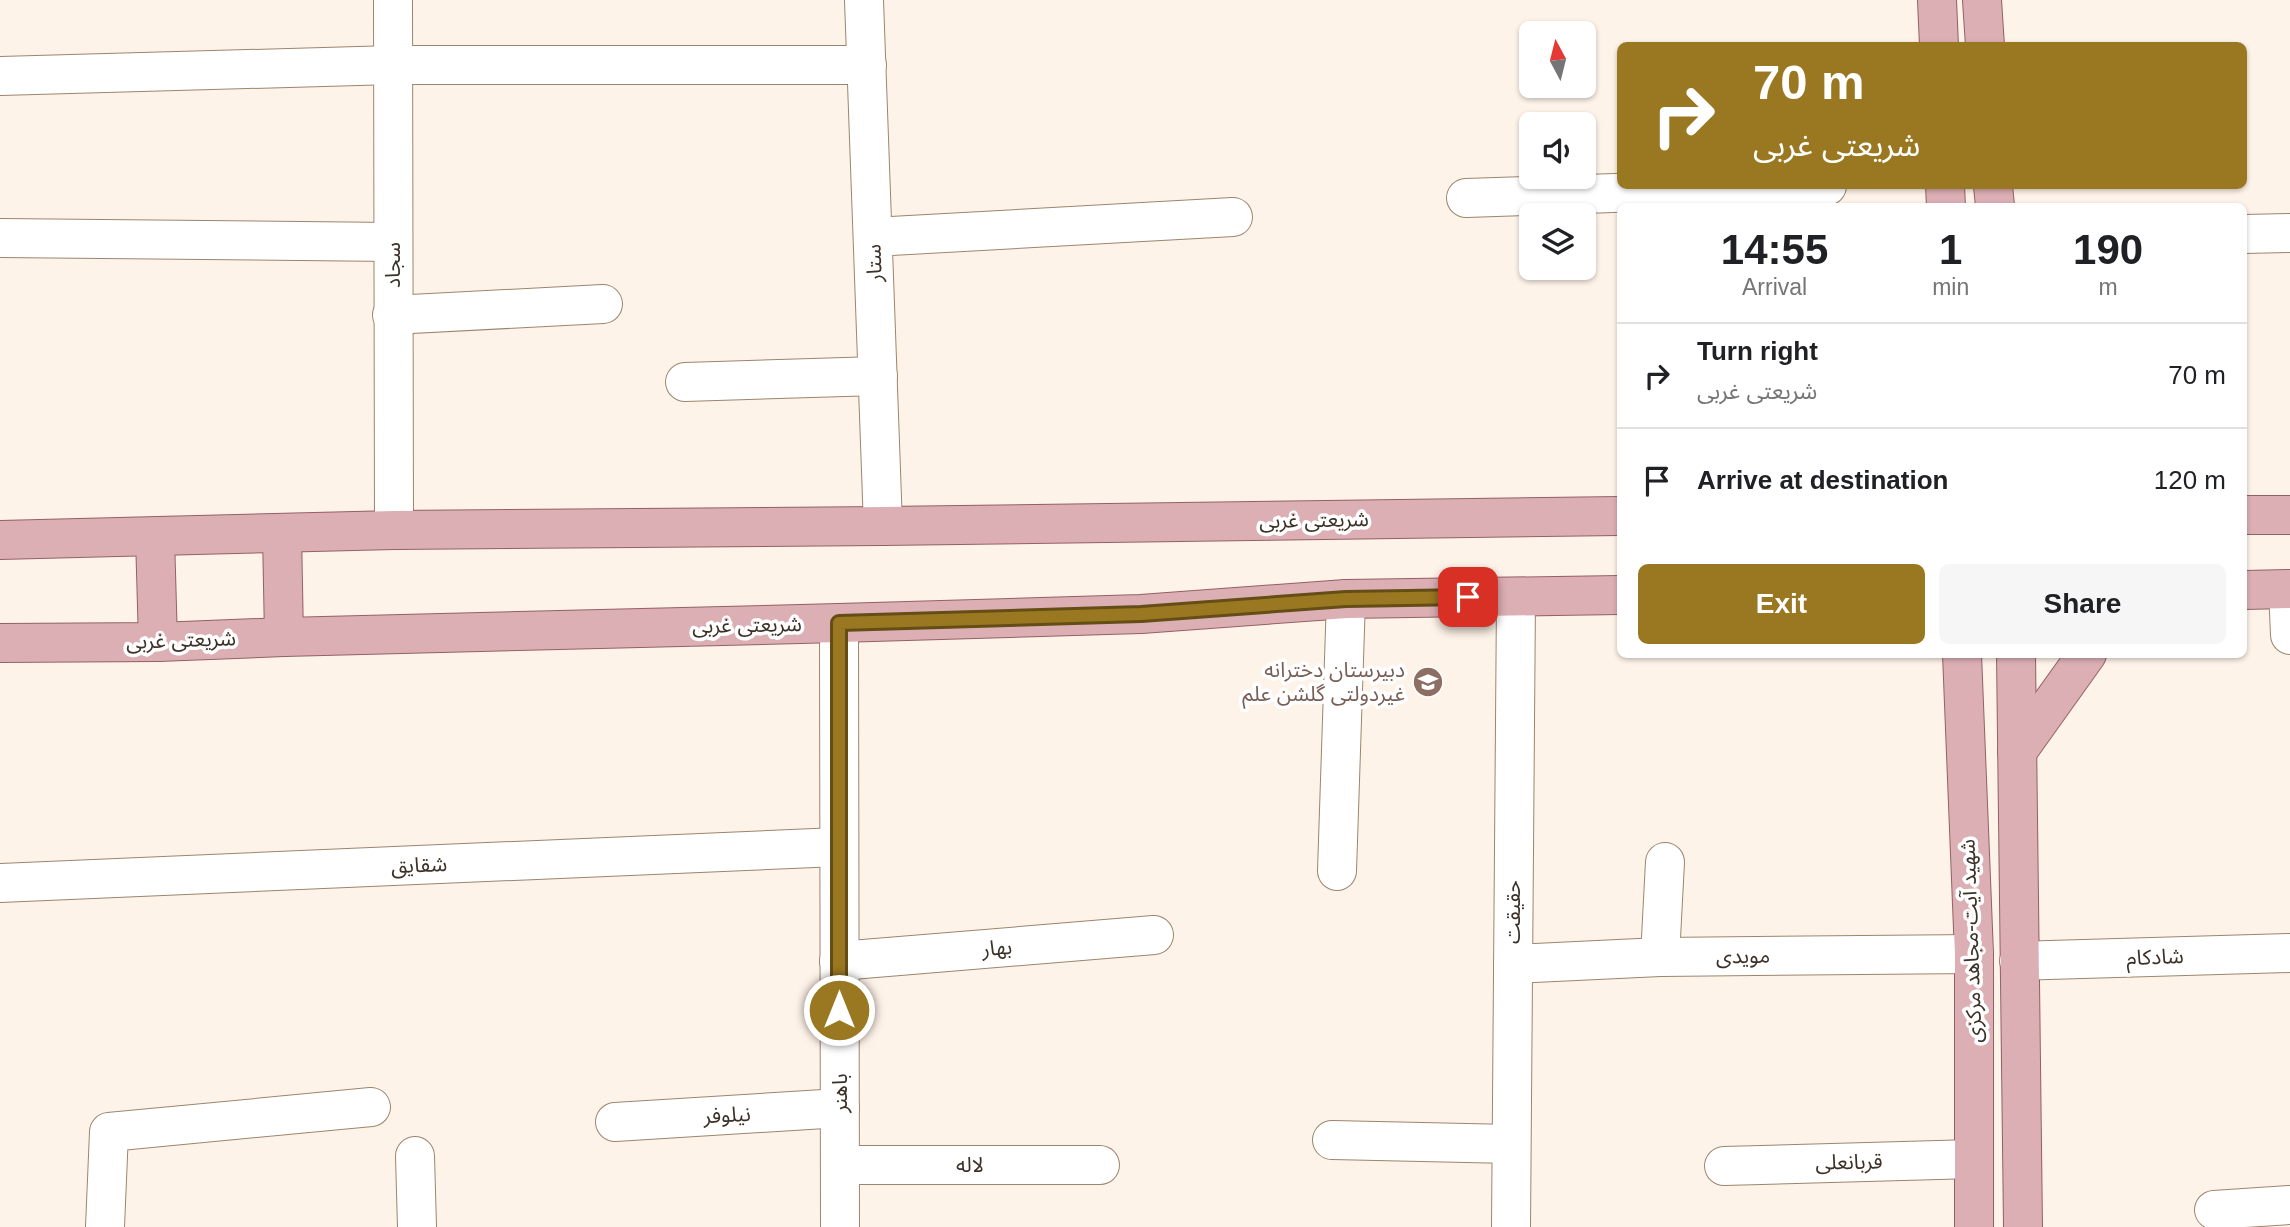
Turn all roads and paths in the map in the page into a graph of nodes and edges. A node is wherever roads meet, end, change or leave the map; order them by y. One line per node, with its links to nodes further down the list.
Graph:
1 (393, 0): 7 (street, سجاد)
2 (864, 0): 8 (street, ستار)
3 (1937, 0): 5 (main road)
4 (1982, 0): 6 (main road)
5 (1939, 42)
6 (1985, 42)
7 (393, 65): 8 (street); 9 (street); 17 (street, سجاد)
8 (867, 65): 15 (street, ستار)
9 (0, 76)
10 (1736, 189): 11 (street)
11 (1466, 198)
12 (1233, 217): 15 (street)
13 (2290, 233): 14 (street)
14 (2247, 234)
15 (873, 237): 20 (street, ستار)
16 (0, 238): 17 (street)
17 (393, 242): 19 (street, سجاد)
18 (603, 304): 19 (street)
19 (392, 315): 26 (street, سجاد)
20 (878, 376): 21 (street); 25 (street, ستار)
21 (685, 382)
22 (2247, 514): 23 (main road)
23 (2290, 515)
24 (1617, 516): 25 (main road, شریعتی غربی)
25 (883, 526): 26 (main road, شریعتی غربی)
26 (394, 530): 27 (main road, شریعتی غربی)
27 (282, 533): 28 (main road, شریعتی غربی); 37 (main road)
28 (155, 537): 29 (main road, شریعتی غربی); 38 (main road)
29 (0, 540)
30 (2289, 589): 31 (main road); 36 (street)
31 (2247, 590)
32 (1617, 595): 33 (main road, شریعتی غربی)
33 (1516, 597): 34 (main road, شریعتی غربی); 54 (street, حقیقت)
34 (1346, 599): 35 (main road, شریعتی غربی); 46 (street)
35 (839, 623): 37 (main road, شریعتی غربی); 44 (street, باهنر)
36 (2290, 635)
37 (284, 637): 38 (main road, شریعتی غربی)
38 (158, 642): 39 (main road, شریعتی غربی)
39 (0, 643)
40 (1962, 658): 49 (main road, شهید آیت-مجاهد مرکزی)
41 (2015, 658): 43 (main road)
42 (2084, 658): 43 (main road)
43 (2017, 752): 53 (main road)
44 (838, 847): 47 (street, شقایق); 52 (street, باهنر)
45 (1665, 862): 51 (street)
46 (1337, 871)
47 (0, 883)
48 (1154, 935): 52 (street, بهار)
49 (1974, 954): 51 (street, مویدی); 61 (main road, شهید آیت-مجاهد مرکزی)
50 (2290, 954): 53 (street, شادکام)
51 (1660, 957): 54 (street, مویدی)
52 (839, 961): 56 (street, باهنر)
53 (2020, 961): 72 (main road)
54 (1513, 964): 59 (street, حقیقت)
55 (371, 1107): 67 (street)
56 (840, 1108): 57 (street, نیلوفر); 62 (street, باهنر)
57 (615, 1122)
58 (1332, 1140): 59 (street)
59 (1511, 1144): 70 (street, حقیقت)
60 (415, 1156): 68 (street)
61 (1974, 1159): 64 (street, قربانعلی); 71 (main road, شهید آیت-مجاهد مرکزی)
62 (840, 1165): 63 (street, لاله); 69 (street, باهنر)
63 (1100, 1165)
64 (1724, 1166)
65 (2290, 1205): 66 (street)
66 (2214, 1210)
67 (105, 1227)
68 (417, 1227)
69 (840, 1227)
70 (1511, 1227)
71 (1974, 1227)
72 (2023, 1227)

